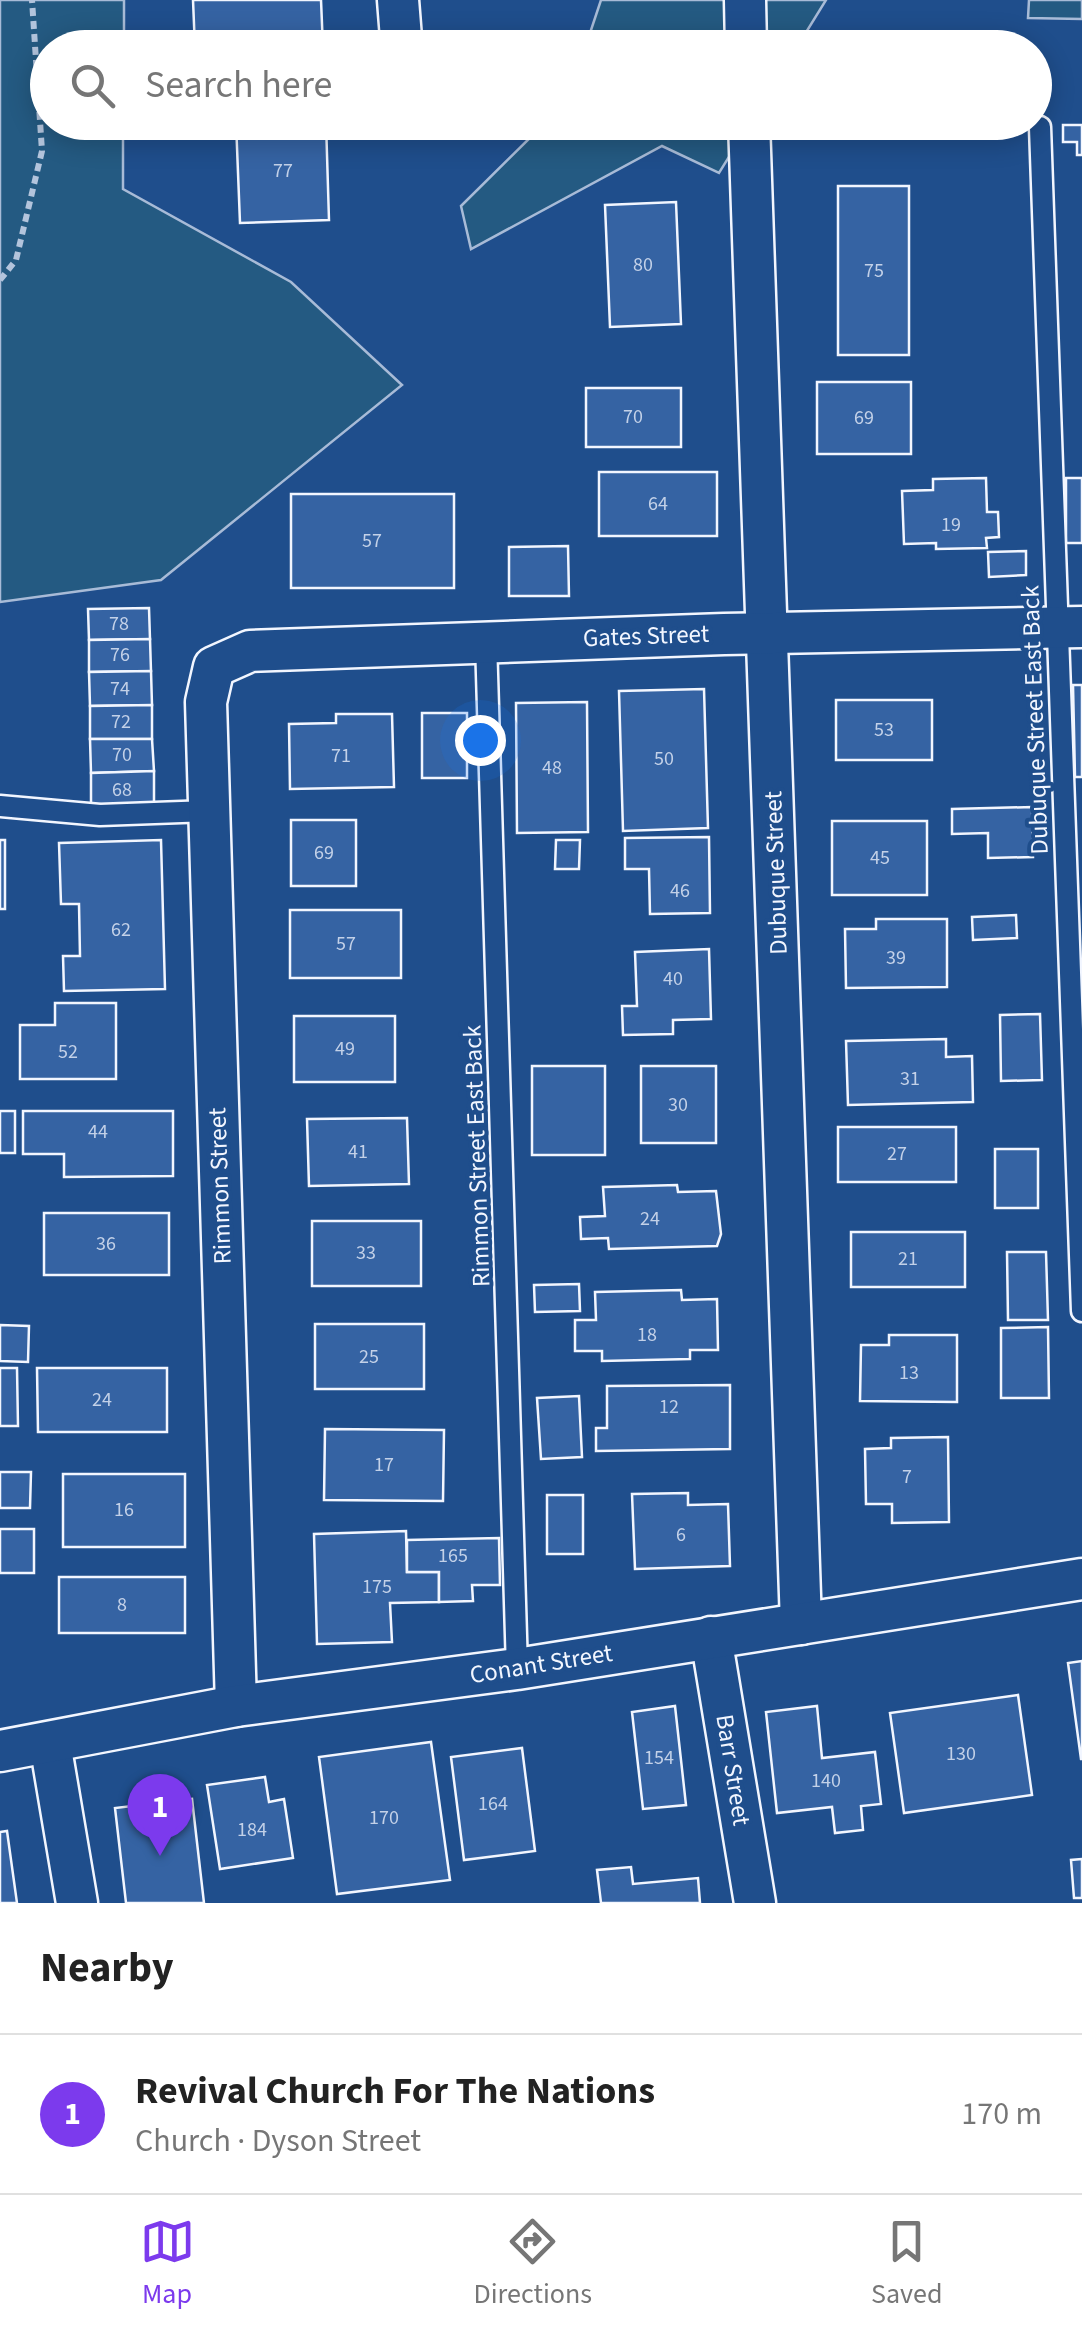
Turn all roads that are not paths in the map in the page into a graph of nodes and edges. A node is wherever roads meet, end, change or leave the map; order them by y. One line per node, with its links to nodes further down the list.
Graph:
1 (744, 0): 2 (street)
2 (745, 30)
3 (750, 140): 6 (street, Dubuque Street)
4 (1041, 140): 5 (lane, Dubuque Street East Back)
5 (1069, 628): 6 (street, Gates Street); 11 (lane, Dubuque Street East Back)
6 (768, 634): 7 (street, Gates Street); 13 (street, Dubuque Street)
7 (486, 641): 8 (street, Gates Street); 15 (lane, Rimmon Street East Back)
8 (214, 668): 10 (street, Rimmon Street)
9 (0, 806): 10 (lane)
10 (209, 811): 16 (street, Rimmon Street)
11 (1082, 1312)
12 (1082, 1579): 13 (street, Conant Street)
13 (801, 1624): 14 (street, Conant Street)
14 (711, 1637): 15 (street, Conant Street); 20 (street, Barr Street)
15 (517, 1669): 16 (street, Conant Street)
16 (236, 1706): 17 (street, Conant Street)
17 (50, 1742): 18 (street, Conant Street); 19 (street)
18 (0, 1751)
19 (77, 1903)
20 (755, 1903)

